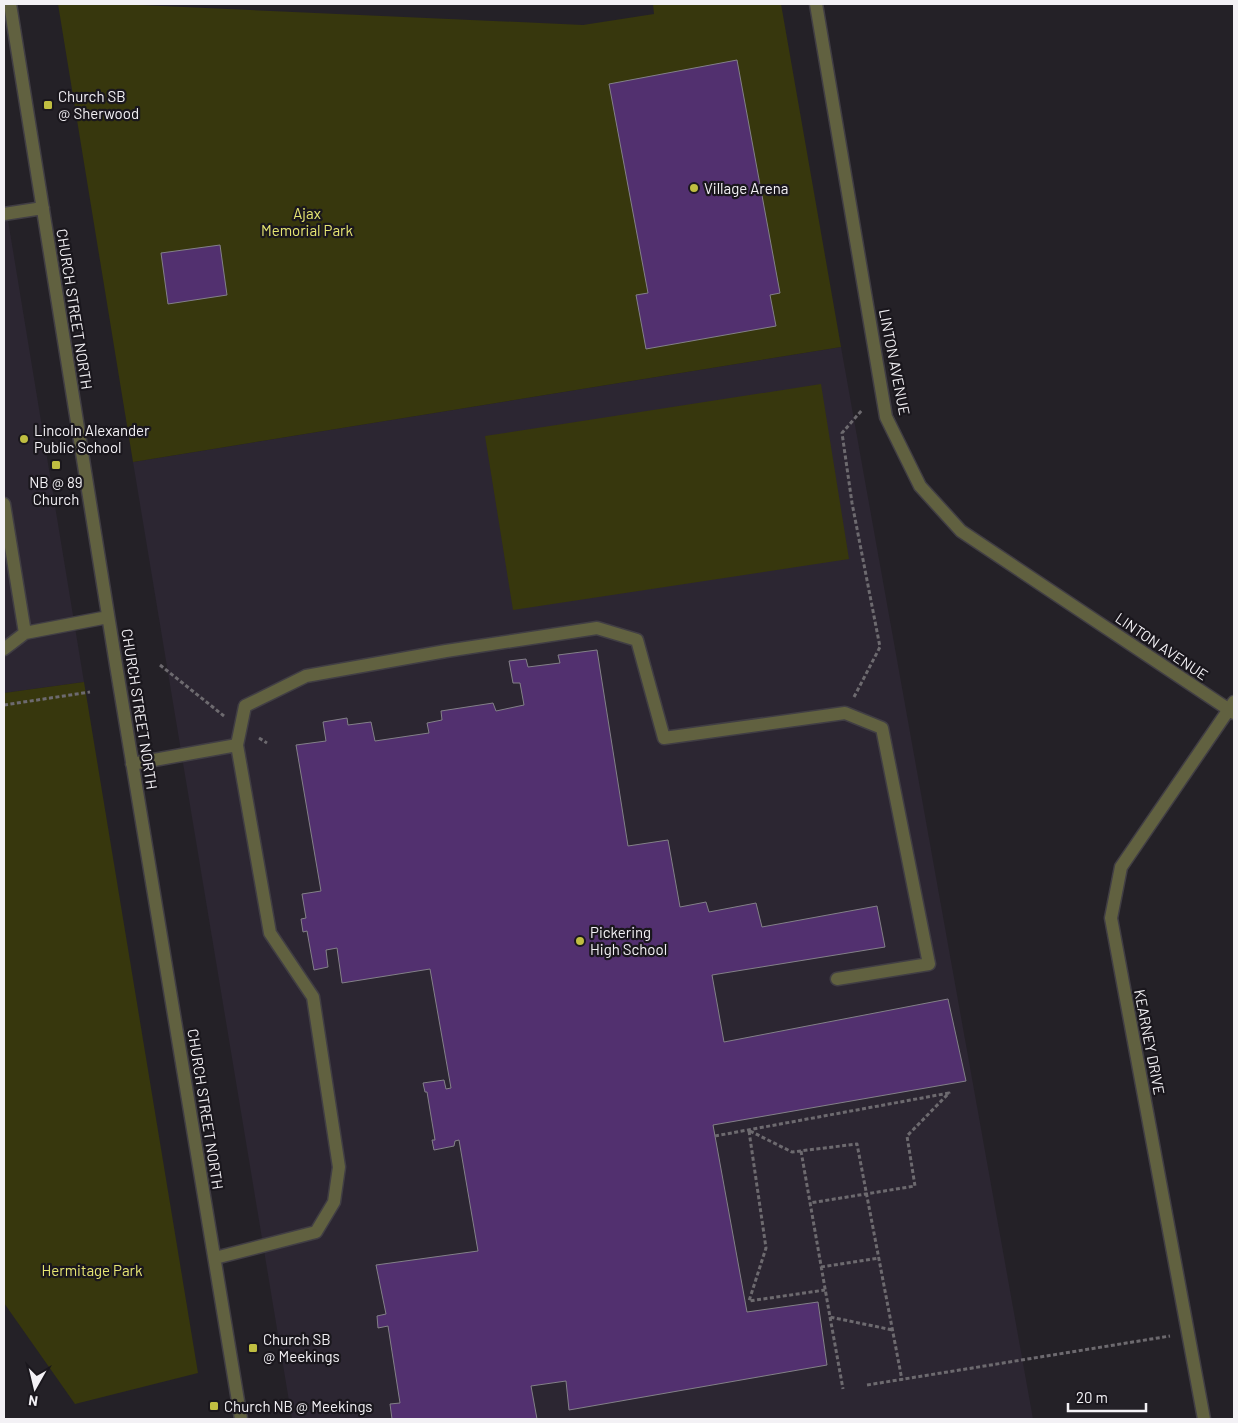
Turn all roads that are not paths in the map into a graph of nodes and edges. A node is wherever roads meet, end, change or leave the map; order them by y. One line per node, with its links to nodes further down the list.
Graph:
1 (10, 4): 3 (street, CHURCH STREET NORTH)
2 (816, 4): 9 (street, LINTON AVENUE)
3 (42, 208): 4 (street); 6 (street, CHURCH STREET NORTH)
4 (4, 214)
5 (4, 504): 7 (street)
6 (108, 617): 7 (street); 11 (street, CHURCH STREET NORTH)
7 (25, 633): 8 (street)
8 (4, 648)
9 (1233, 708): 15 (street, KEARNEY DRIVE)
10 (237, 745): 11 (street); 12 (street); 13 (street)
11 (132, 764): 13 (street, CHURCH STREET NORTH)
12 (837, 979)
13 (215, 1258): 14 (street, CHURCH STREET NORTH)
14 (241, 1419)
15 (1204, 1419)

